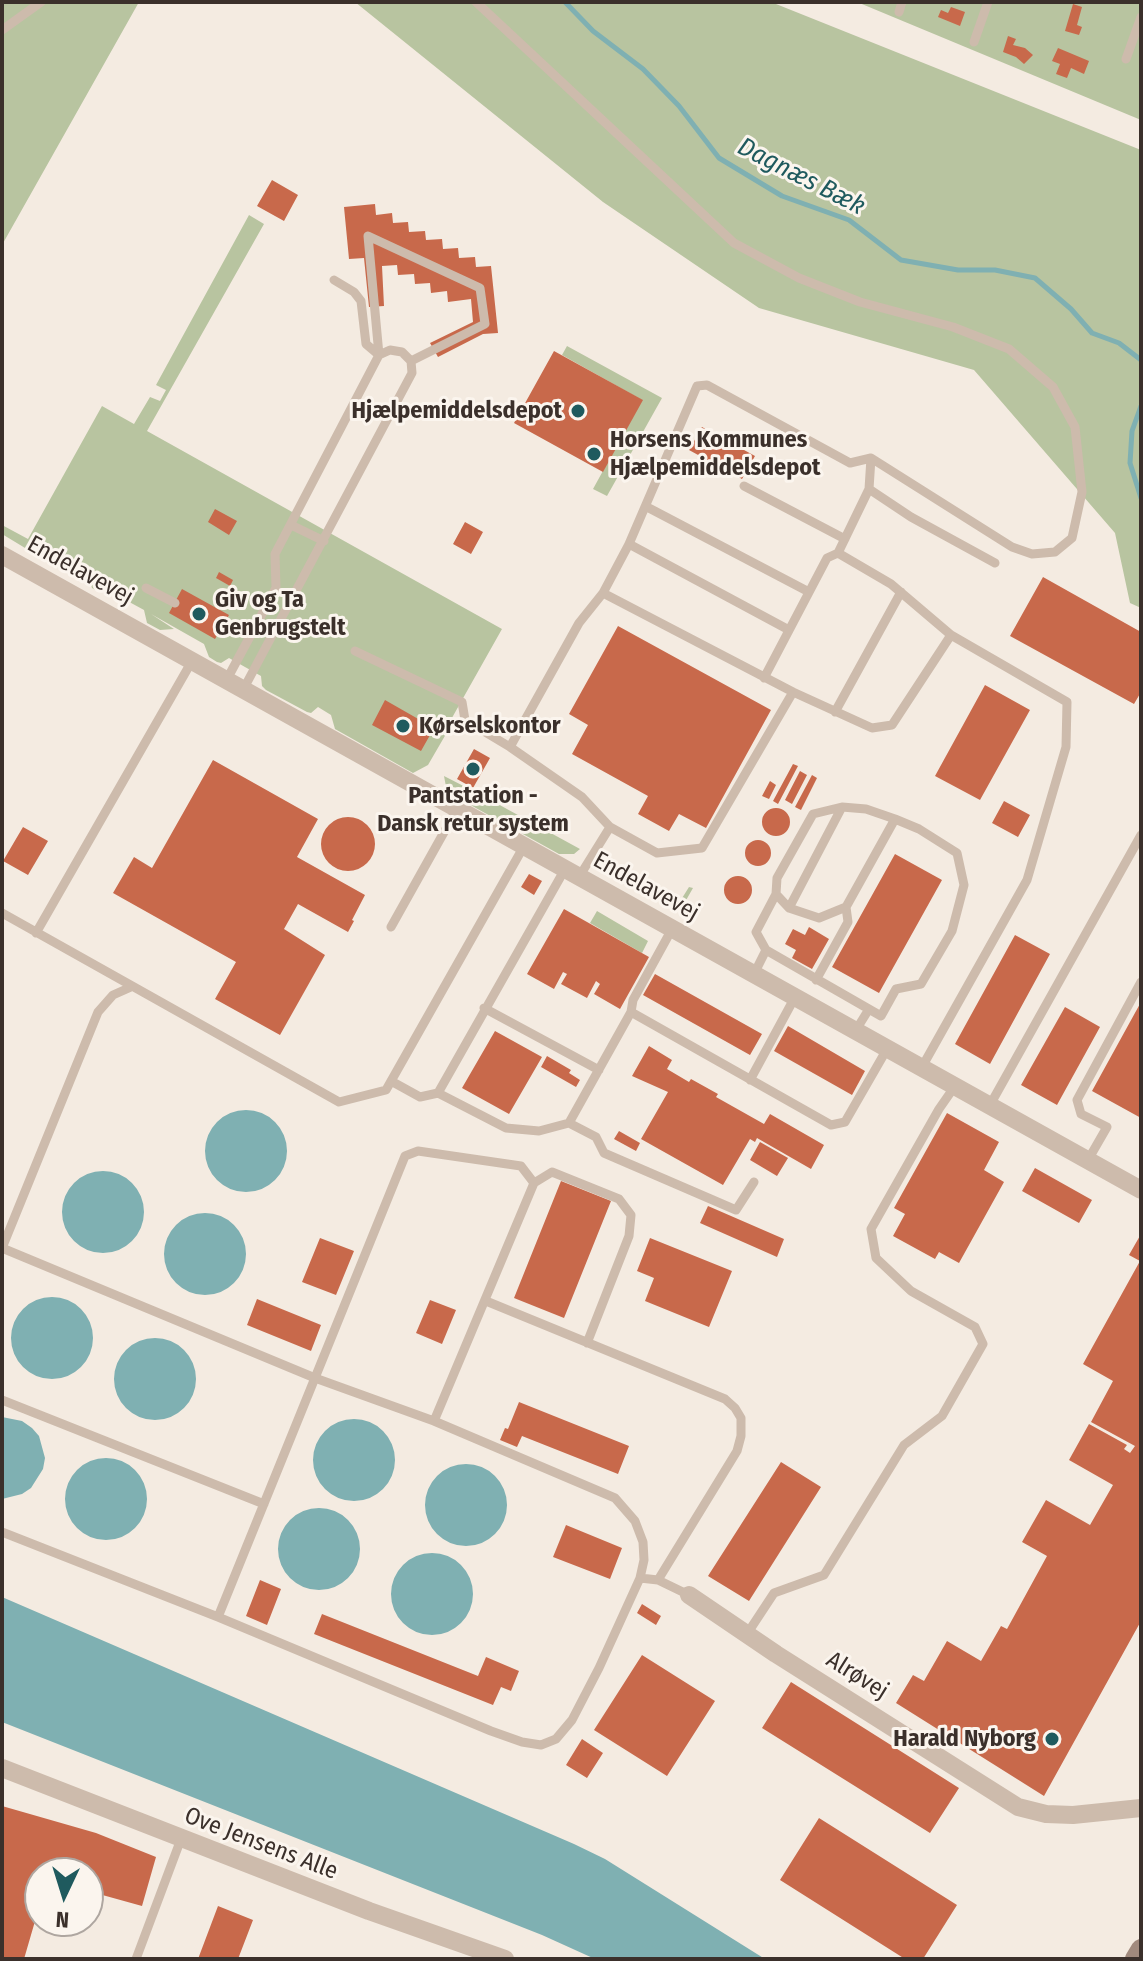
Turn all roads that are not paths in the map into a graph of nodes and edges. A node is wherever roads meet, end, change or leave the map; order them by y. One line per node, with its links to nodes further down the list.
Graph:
1 (41, 2): 5 (lane)
2 (476, 2): 11 (lane)
3 (988, 2): 6 (lane)
4 (1141, 17): 7 (lane)
5 (2, 30)
6 (974, 42)
7 (1126, 59)
8 (334, 280): 9 (lane)
9 (379, 355): 10 (lane); 10 (lane); 15 (lane)
10 (411, 361): 17 (lane)
11 (871, 458): 13 (lane); 14 (lane)
12 (744, 486): 16 (lane)
13 (869, 489): 16 (lane); 21 (lane)
14 (647, 507): 18 (lane); 23 (lane)
15 (291, 525): 17 (lane); 32 (lane)
16 (845, 539): 19 (lane)
17 (324, 541): 32 (lane)
18 (629, 544): 25 (lane); 27 (lane)
19 (838, 553): 23 (lane); 24 (lane)
20 (2, 555): 30 (street, Endelavevej)
21 (995, 563)
22 (146, 588): 26 (lane)
23 (809, 592): 27 (lane)
24 (901, 592): 28 (lane); 34 (lane)
25 (603, 593): 31 (lane); 35 (lane)
26 (175, 603)
27 (789, 630): 31 (lane)
28 (951, 635): 34 (lane); 61 (lane)
29 (355, 651): 35 (lane)
30 (192, 661): 32 (street, Endelavevej); 49 (lane)
31 (764, 678): 33 (lane)
32 (235, 685): 37 (street, Endelavevej)
33 (793, 692): 34 (lane); 39 (lane)
34 (835, 712)
35 (510, 747): 39 (lane)
36 (842, 807): 38 (lane); 43 (lane); 45 (lane)
37 (457, 809): 41 (street, Endelavevej); 47 (lane)
38 (895, 819): 44 (lane); 57 (lane)
39 (610, 827): 42 (lane)
40 (1141, 835): 67 (lane)
41 (524, 846): 42 (street, Endelavevej); 64 (lane)
42 (572, 873): 48 (street, Endelavevej); 56 (lane)
43 (776, 894): 45 (lane); 50 (lane)
44 (846, 907): 45 (lane); 52 (lane)
45 (789, 908)
46 (2, 913): 49 (lane)
47 (391, 927)
48 (672, 929): 51 (street, Endelavevej); 58 (lane)
49 (36, 933): 54 (lane)
50 (766, 950): 51 (lane); 52 (lane)
51 (754, 974): 55 (street, Endelavevej)
52 (816, 980): 57 (lane)
53 (1141, 982): 69 (lane)
54 (131, 987): 64 (lane); 73 (lane)
55 (795, 997): 59 (street, Endelavevej); 63 (lane)
56 (484, 1008): 62 (lane); 66 (lane)
57 (869, 1009): 59 (lane)
58 (631, 1012): 62 (lane); 63 (lane)
59 (856, 1030): 60 (street, Endelavevej)
60 (887, 1049): 61 (street, Endelavevej); 63 (lane)
61 (922, 1067): 65 (street, Endelavevej)
62 (599, 1070): 68 (lane)
63 (750, 1080)
64 (391, 1081): 66 (lane)
65 (955, 1086): 67 (street, Endelavevej); 85 (lane)
66 (438, 1093): 68 (lane)
67 (990, 1105): 69 (street, Endelavevej)
68 (569, 1123): 70 (lane)
69 (1088, 1160): 72 (street, Endelavevej)
70 (754, 1182)
71 (534, 1183): 74 (lane); 75 (lane); 76 (lane)
72 (1141, 1190)
73 (2, 1248): 76 (lane)
74 (486, 1301): 75 (lane); 78 (lane)
75 (587, 1343): 82 (lane)
76 (315, 1378): 78 (lane); 79 (lane)
77 (2, 1400): 79 (lane)
78 (434, 1421): 81 (lane)
79 (264, 1504): 84 (lane)
80 (2, 1532): 84 (lane)
81 (640, 1578): 82 (lane); 84 (lane)
82 (658, 1580): 83 (lane)
83 (689, 1595): 85 (street, Alrøvej)
84 (218, 1617)
85 (747, 1634): 87 (street, Alrøvej)
86 (2, 1768): 88 (street, Ove Jensens Alle)
87 (1141, 1808)
88 (181, 1839): 90 (lane); 91 (street, Ove Jensens Alle)
89 (1141, 1949): 92 (street)
90 (136, 1959)
91 (505, 1959)
92 (1135, 1959)

